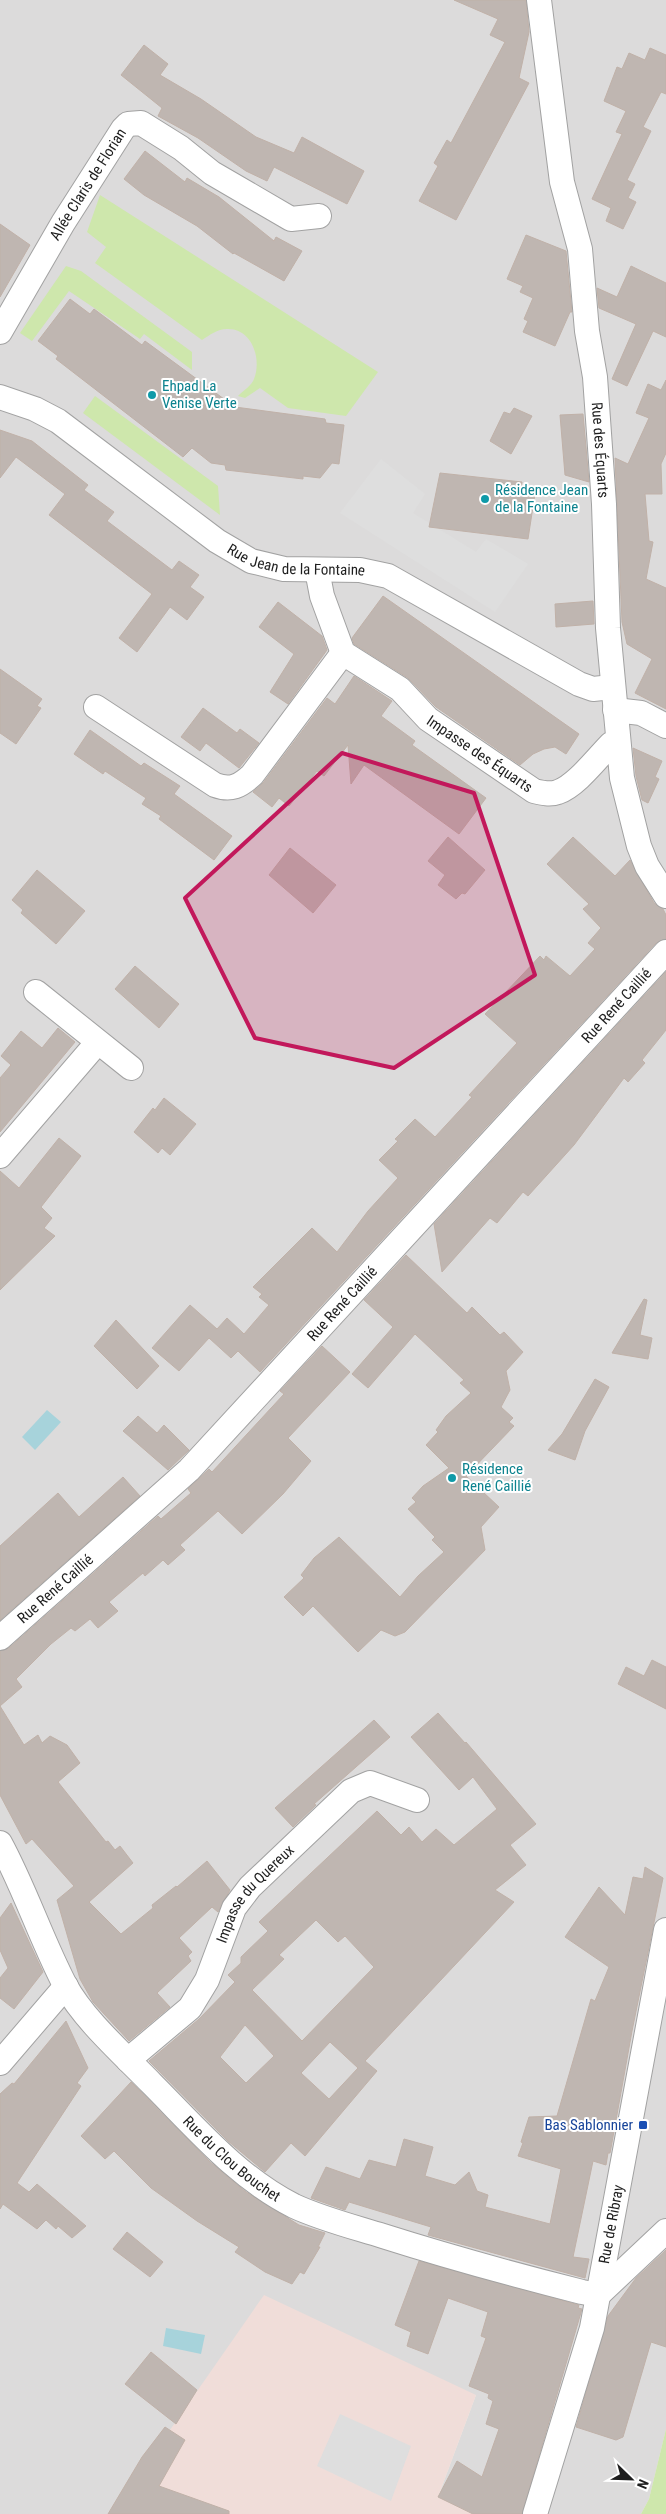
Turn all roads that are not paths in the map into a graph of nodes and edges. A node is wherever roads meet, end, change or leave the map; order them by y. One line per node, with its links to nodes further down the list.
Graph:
1 (540, 0): 7 (street, Rue des Équarts)
2 (319, 216): 3 (street, Allée Claris de Florian)
3 (0, 332)
4 (0, 396): 5 (street, Rue Jean de la Fontaine)
5 (317, 570): 6 (street); 7 (street, Rue Jean de la Fontaine)
6 (343, 653): 8 (street); 10 (street, Impasse des Équarts)
7 (613, 698): 9 (street, Rue Jean de la Fontaine); 10 (street, Rue des Équarts)
8 (96, 706)
9 (666, 726)
10 (618, 741): 11 (street, Rue des Équarts)
11 (666, 896)
12 (666, 952): 17 (street, Rue René Caillié)
13 (36, 992): 14 (street)
14 (97, 1042): 15 (street); 16 (street)
15 (131, 1068)
16 (0, 1156)
17 (0, 1638)
18 (417, 1800): 22 (street, Impasse du Quereux)
19 (0, 1843): 21 (street, Rue du Clou Bouchet)
20 (666, 1930): 25 (street, Rue de Ribray)
21 (66, 1986): 22 (street, Rue du Clou Bouchet); 23 (street)
22 (128, 2060): 25 (street, Rue du Clou Bouchet)
23 (0, 2063)
24 (666, 2231): 25 (street)
25 (598, 2295): 26 (street, Rue de Ribray)
26 (535, 2514)

